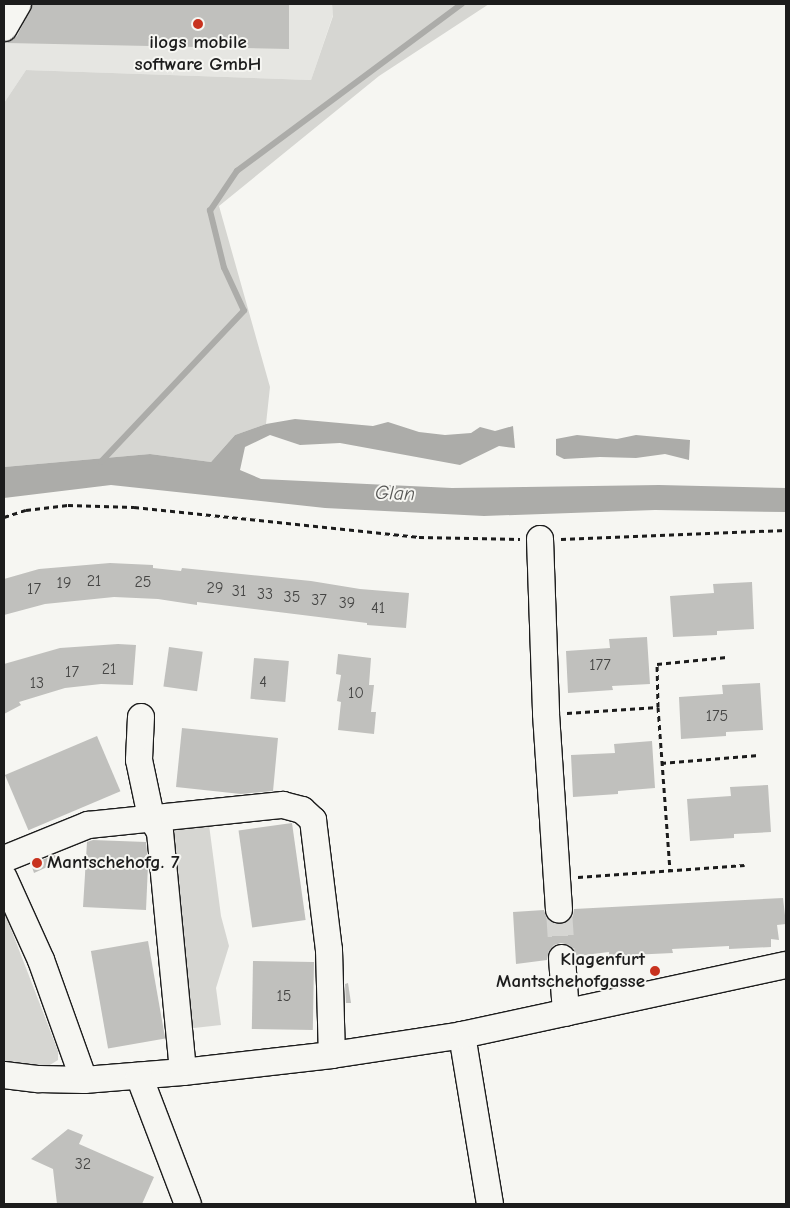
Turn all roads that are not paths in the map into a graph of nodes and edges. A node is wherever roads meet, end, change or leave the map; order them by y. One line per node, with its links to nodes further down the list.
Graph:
1 (18, 4): 2 (street)
2 (4, 28)
3 (540, 539): 8 (street)
4 (141, 717): 5 (street)
5 (152, 817): 6 (street); 13 (street); 14 (street)
6 (4, 859)
7 (4, 878): 17 (street)
8 (559, 910)
9 (562, 958): 11 (street)
10 (786, 965): 11 (street)
11 (566, 1012): 12 (street)
12 (462, 1035): 13 (street); 19 (street)
13 (332, 1054): 14 (street)
14 (183, 1072): 16 (street)
15 (4, 1075): 17 (street)
16 (139, 1076): 17 (street); 18 (street)
17 (84, 1080)
18 (188, 1204)
19 (490, 1204)

